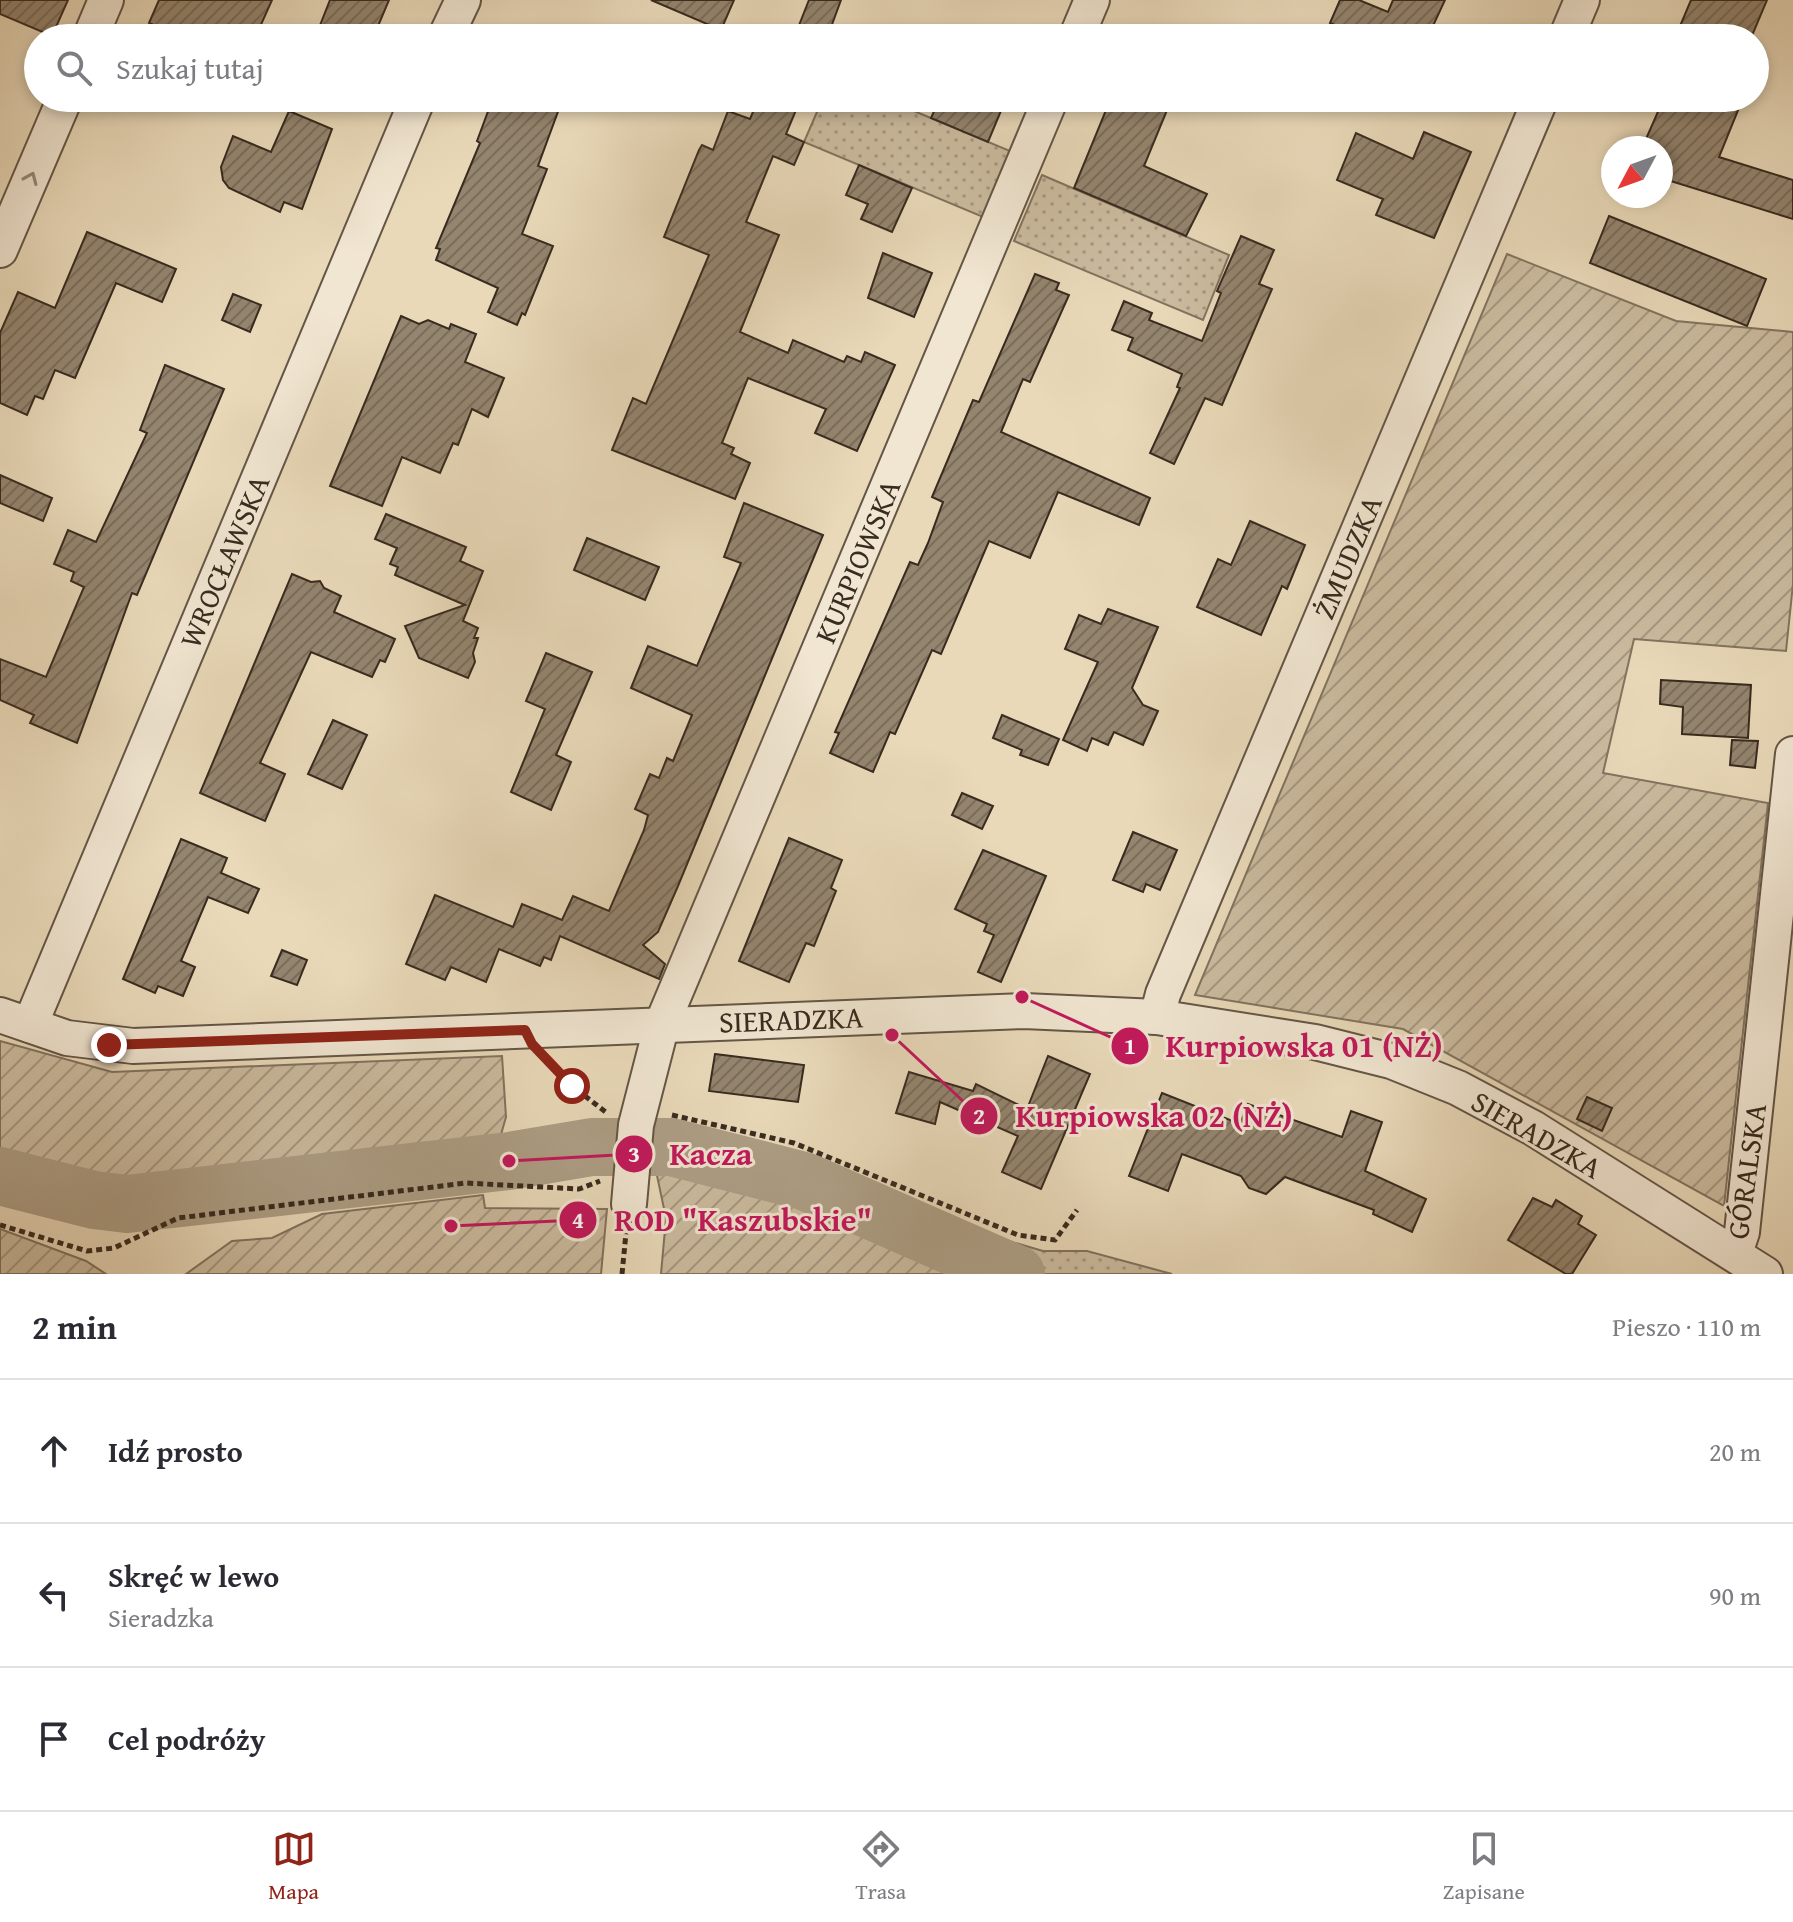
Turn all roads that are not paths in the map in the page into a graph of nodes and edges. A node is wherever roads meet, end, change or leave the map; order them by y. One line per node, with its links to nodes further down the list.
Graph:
1 (106, 0): 5 (street)
2 (463, 0): 6 (street)
3 (1092, 0): 7 (street)
4 (1582, 0): 8 (street)
5 (96, 24)
6 (452, 24)
7 (1082, 24)
8 (1572, 24)
9 (59, 112): 13 (street, one-way to 9)
10 (412, 112): 16 (street, WROCŁAWSKA)
11 (1045, 112): 17 (street, KURPIOWSKA)
12 (1535, 112): 15 (street, ŻMUDZKA)
13 (0, 250)
14 (1793, 754): 19 (street, GÓRALSKA)
15 (1157, 1017): 17 (street, SIERADZKA); 19 (street, SIERADZKA)
16 (15, 1020): 17 (street, SIERADZKA)
17 (662, 1024): 18 (street, KURPIOWSKA)
18 (629, 1204)
19 (1735, 1253): 20 (street, SIERADZKA)
20 (1765, 1274)

